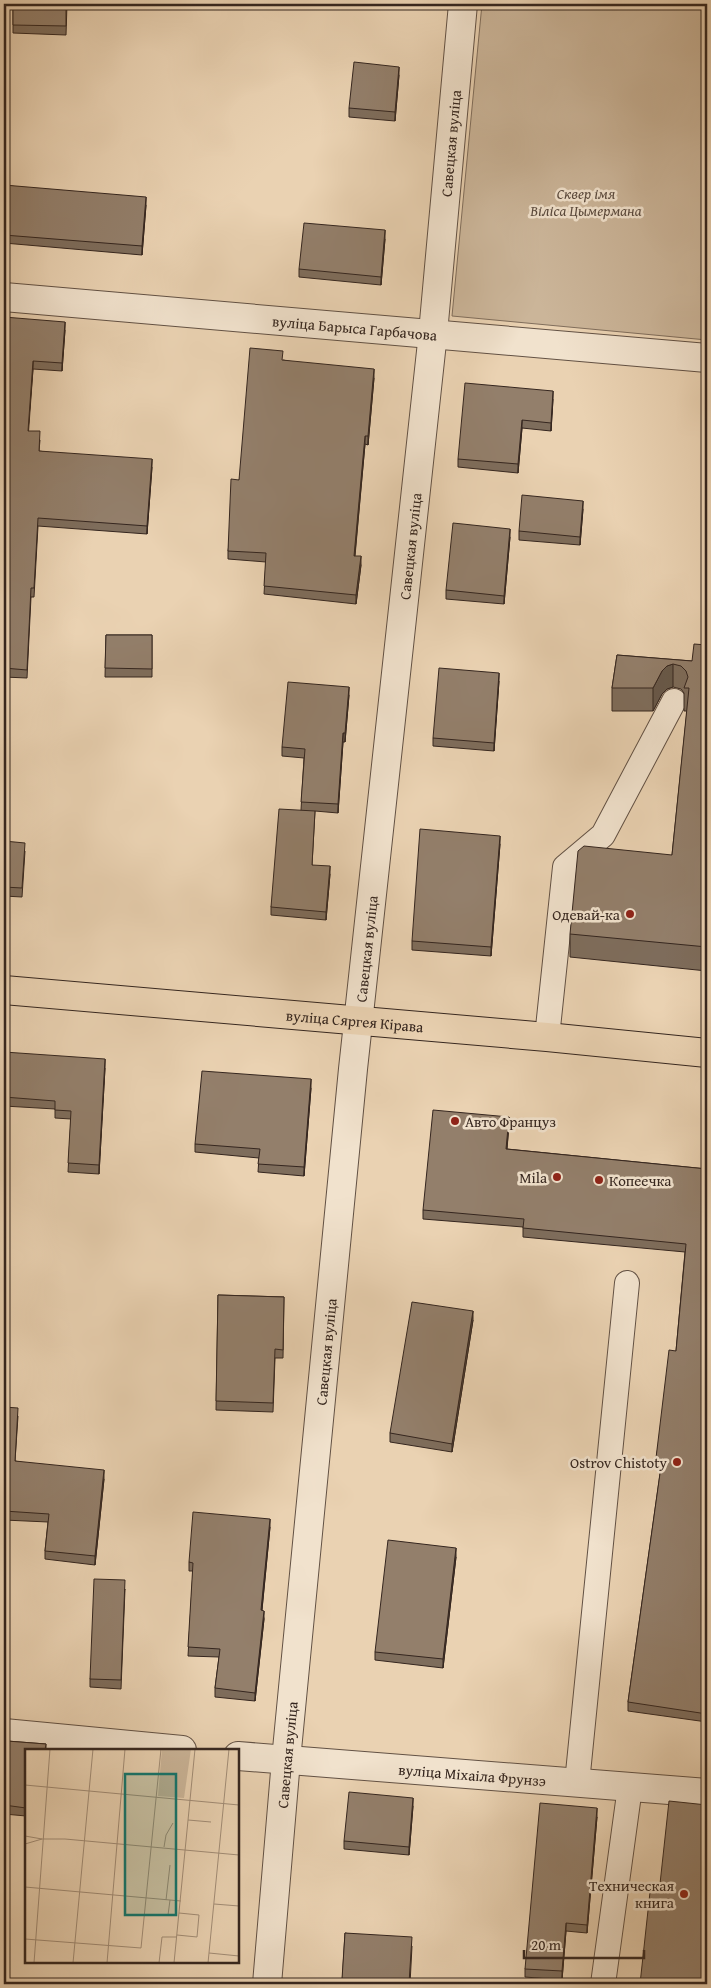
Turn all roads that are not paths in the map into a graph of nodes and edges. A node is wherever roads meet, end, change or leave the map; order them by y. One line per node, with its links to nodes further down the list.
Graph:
1 (463, 4): 3 (street, Савецкая вуліца)
2 (4, 297): 3 (street, вуліца Барыса Гарбачова)
3 (433, 333): 4 (street, вуліца Барыса Гарбачова); 7 (street, Савецкая вуліца)
4 (707, 358)
5 (674, 701): 8 (lane)
6 (4, 990): 7 (main road, вуліца Сяргея Кірава)
7 (358, 1022): 8 (main road, вуліца Сяргея Кірава); 14 (street, Савецкая вуліца)
8 (547, 1037): 9 (main road, вуліца Сяргея Кірава)
9 (707, 1054)
10 (627, 1283): 15 (lane)
11 (4, 1733): 12 (street)
12 (172, 1749)
13 (239, 1756): 14 (street, вуліца Міхаіла Фрунзэ)
14 (286, 1760): 15 (street, вуліца Міхаіла Фрунзэ); 18 (street, Савецкая вуліца)
15 (577, 1782): 16 (street, вуліца Міхаіла Фрунзэ)
16 (630, 1787): 17 (street, вуліца Міхаіла Фрунзэ); 19 (lane)
17 (707, 1793)
18 (267, 1984)
19 (604, 1984)

